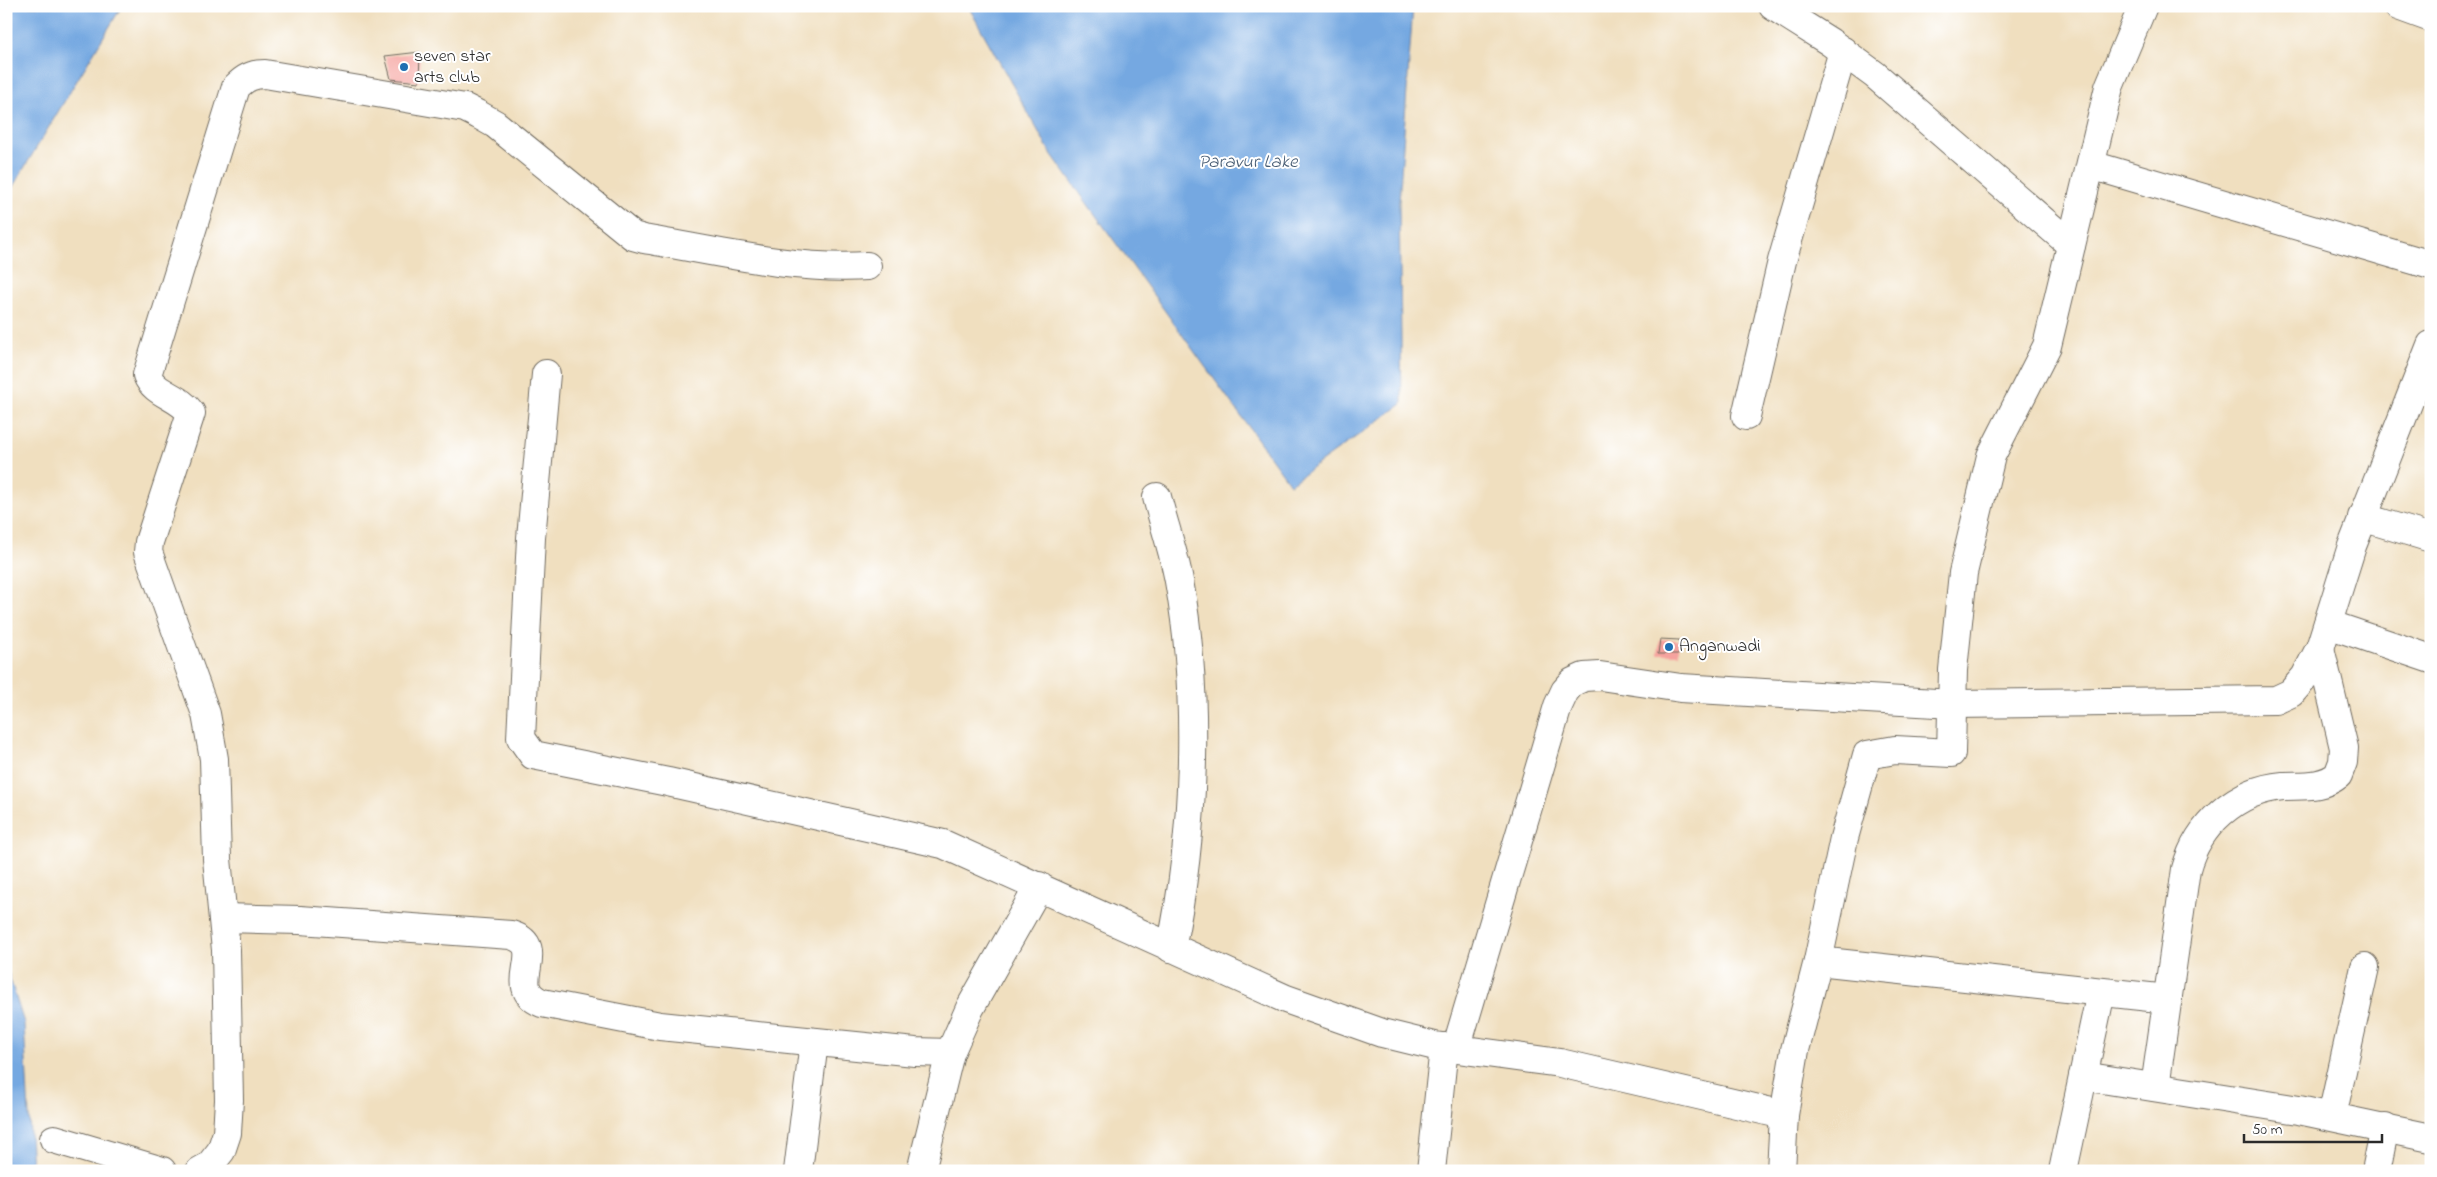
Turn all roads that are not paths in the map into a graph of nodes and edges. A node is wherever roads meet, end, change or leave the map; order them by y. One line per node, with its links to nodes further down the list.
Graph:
1 (1773, 6): 5 (street)
2 (2143, 6): 6 (street)
3 (2398, 6): 4 (street)
4 (2431, 18)
5 (1843, 51): 7 (street); 12 (street)
6 (2091, 165): 7 (street); 8 (street)
7 (2071, 245): 18 (street)
8 (2431, 265)
9 (867, 266): 20 (street)
10 (2431, 346): 14 (street)
11 (546, 374): 19 (street)
12 (1746, 416)
13 (1157, 497): 21 (street)
14 (2362, 517): 15 (street); 16 (street)
15 (2431, 538)
16 (2324, 636): 17 (street); 18 (street); 25 (street)
17 (2431, 659)
18 (1953, 704): 22 (street); 27 (street)
19 (1039, 886): 21 (street); 28 (street)
20 (224, 918): 26 (street); 37 (street)
21 (1171, 948): 27 (street)
22 (1818, 961): 24 (street); 31 (street)
23 (2364, 967): 32 (street)
24 (2100, 992): 25 (street); 29 (street)
25 (2168, 999): 30 (street)
26 (814, 1042): 28 (street); 38 (street)
27 (1450, 1048): 31 (street); 40 (street)
28 (950, 1053): 39 (street)
29 (2084, 1076): 30 (street); 42 (street)
30 (2155, 1087): 32 (street)
31 (1784, 1114): 41 (street)
32 (2332, 1116): 33 (street)
33 (2386, 1127): 34 (street); 43 (street)
34 (2431, 1138)
35 (54, 1139): 36 (street)
36 (162, 1171)
37 (200, 1171)
38 (798, 1171)
39 (921, 1171)
40 (1431, 1171)
41 (1781, 1171)
42 (2064, 1171)
43 (2376, 1171)

